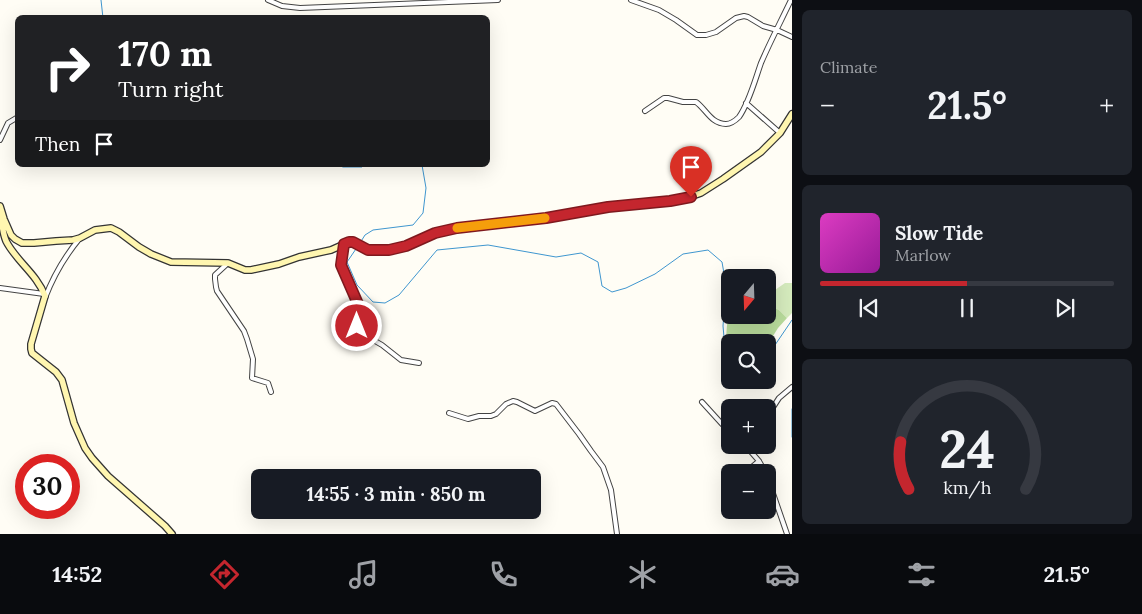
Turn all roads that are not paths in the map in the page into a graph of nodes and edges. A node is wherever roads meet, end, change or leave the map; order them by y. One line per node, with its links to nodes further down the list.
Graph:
1 (268, 0): 2 (street)
2 (498, 0)
3 (631, 0): 5 (street)
4 (791, 0): 5 (street)
5 (777, 30): 6 (street); 7 (street)
6 (792, 37)
7 (746, 103): 8 (street); 11 (street)
8 (645, 111)
9 (792, 114): 11 (main road)
10 (15, 119): 12 (street)
11 (780, 132): 18 (main road)
12 (0, 140)
13 (0, 206): 16 (main road)
14 (0, 213): 17 (main road)
15 (0, 238): 17 (street)
16 (80, 238): 19 (main road); 21 (street)
17 (6, 241): 21 (main road)
18 (344, 244): 19 (main road); 22 (street)
19 (228, 263): 24 (street)
20 (0, 288): 21 (street)
21 (44, 298): 34 (main road)
22 (419, 363)
23 (792, 386): 26 (street)
24 (271, 392)
25 (702, 402): 28 (street)
26 (776, 403)
27 (449, 413): 35 (street)
28 (721, 423)
29 (753, 454): 30 (street)
30 (759, 461): 31 (street); 32 (street)
31 (755, 464)
32 (760, 464)
33 (776, 502): 36 (street)
34 (172, 534)
35 (617, 534)
36 (787, 534)

